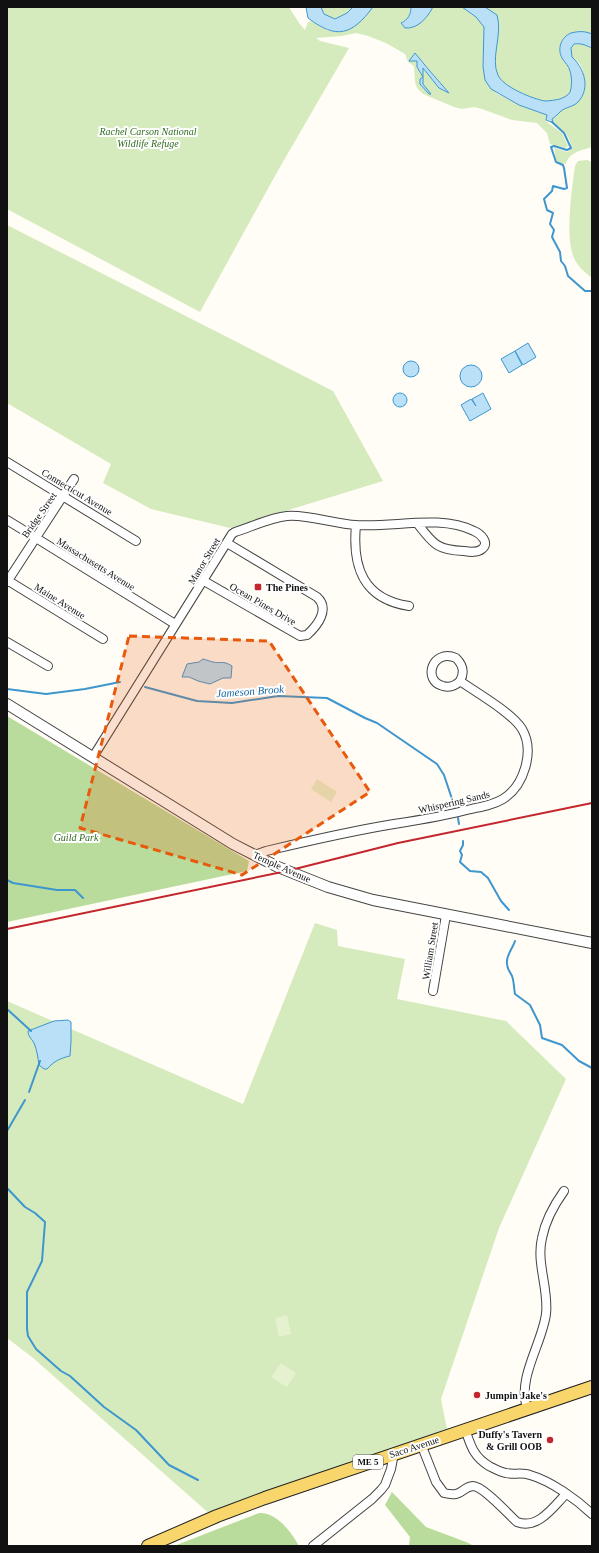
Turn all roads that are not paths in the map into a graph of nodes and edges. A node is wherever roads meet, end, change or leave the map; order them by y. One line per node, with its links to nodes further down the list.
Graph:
1 (7, 462): 3 (street, Connecticut Avenue)
2 (74, 479): 3 (street, Bridge Street)
3 (64, 497): 7 (street, Bridge Street); 8 (street, Connecticut Avenue)
4 (7, 520): 7 (street, Massachusetts Avenue)
5 (417, 523): 5 (street, Manor Street); 6 (street, Manor Street)
6 (356, 525): 9 (street, Manor Street); 12 (street)
7 (35, 538): 10 (street, Bridge Street); 13 (street, Massachusetts Avenue)
8 (136, 541)
9 (227, 543): 11 (street, Manor Street); 11 (street, Ocean Pines Drive)
10 (7, 581): 14 (street, Maine Avenue)
11 (204, 581): 13 (street, Manor Street)
12 (409, 606)
13 (176, 624): 19 (street, Manor Street)
14 (103, 639)
15 (7, 642): 16 (street)
16 (48, 666)
17 (460, 681): 20 (street, Whispering Sands)
18 (7, 704): 19 (street, Temple Avenue)
19 (93, 757): 20 (street, Temple Avenue)
20 (255, 856): 21 (street, Temple Avenue)
21 (446, 914): 22 (street, Temple Avenue); 23 (street, William Street)
22 (592, 943)
23 (433, 992)
24 (564, 1191): 26 (street)
25 (592, 1387): 26 (main road, Saco Avenue / ME 5)
26 (527, 1408): 27 (main road, Saco Avenue / ME 5)
27 (465, 1429): 28 (main road, Saco Avenue / ME 5); 30 (street)
28 (421, 1444): 29 (main road, Saco Avenue / ME 5); 30 (street)
29 (394, 1453): 32 (main road, Saco Avenue / ME 5); 33 (street)
30 (566, 1494): 31 (street)
31 (592, 1514)
32 (148, 1546)
33 (313, 1546)

